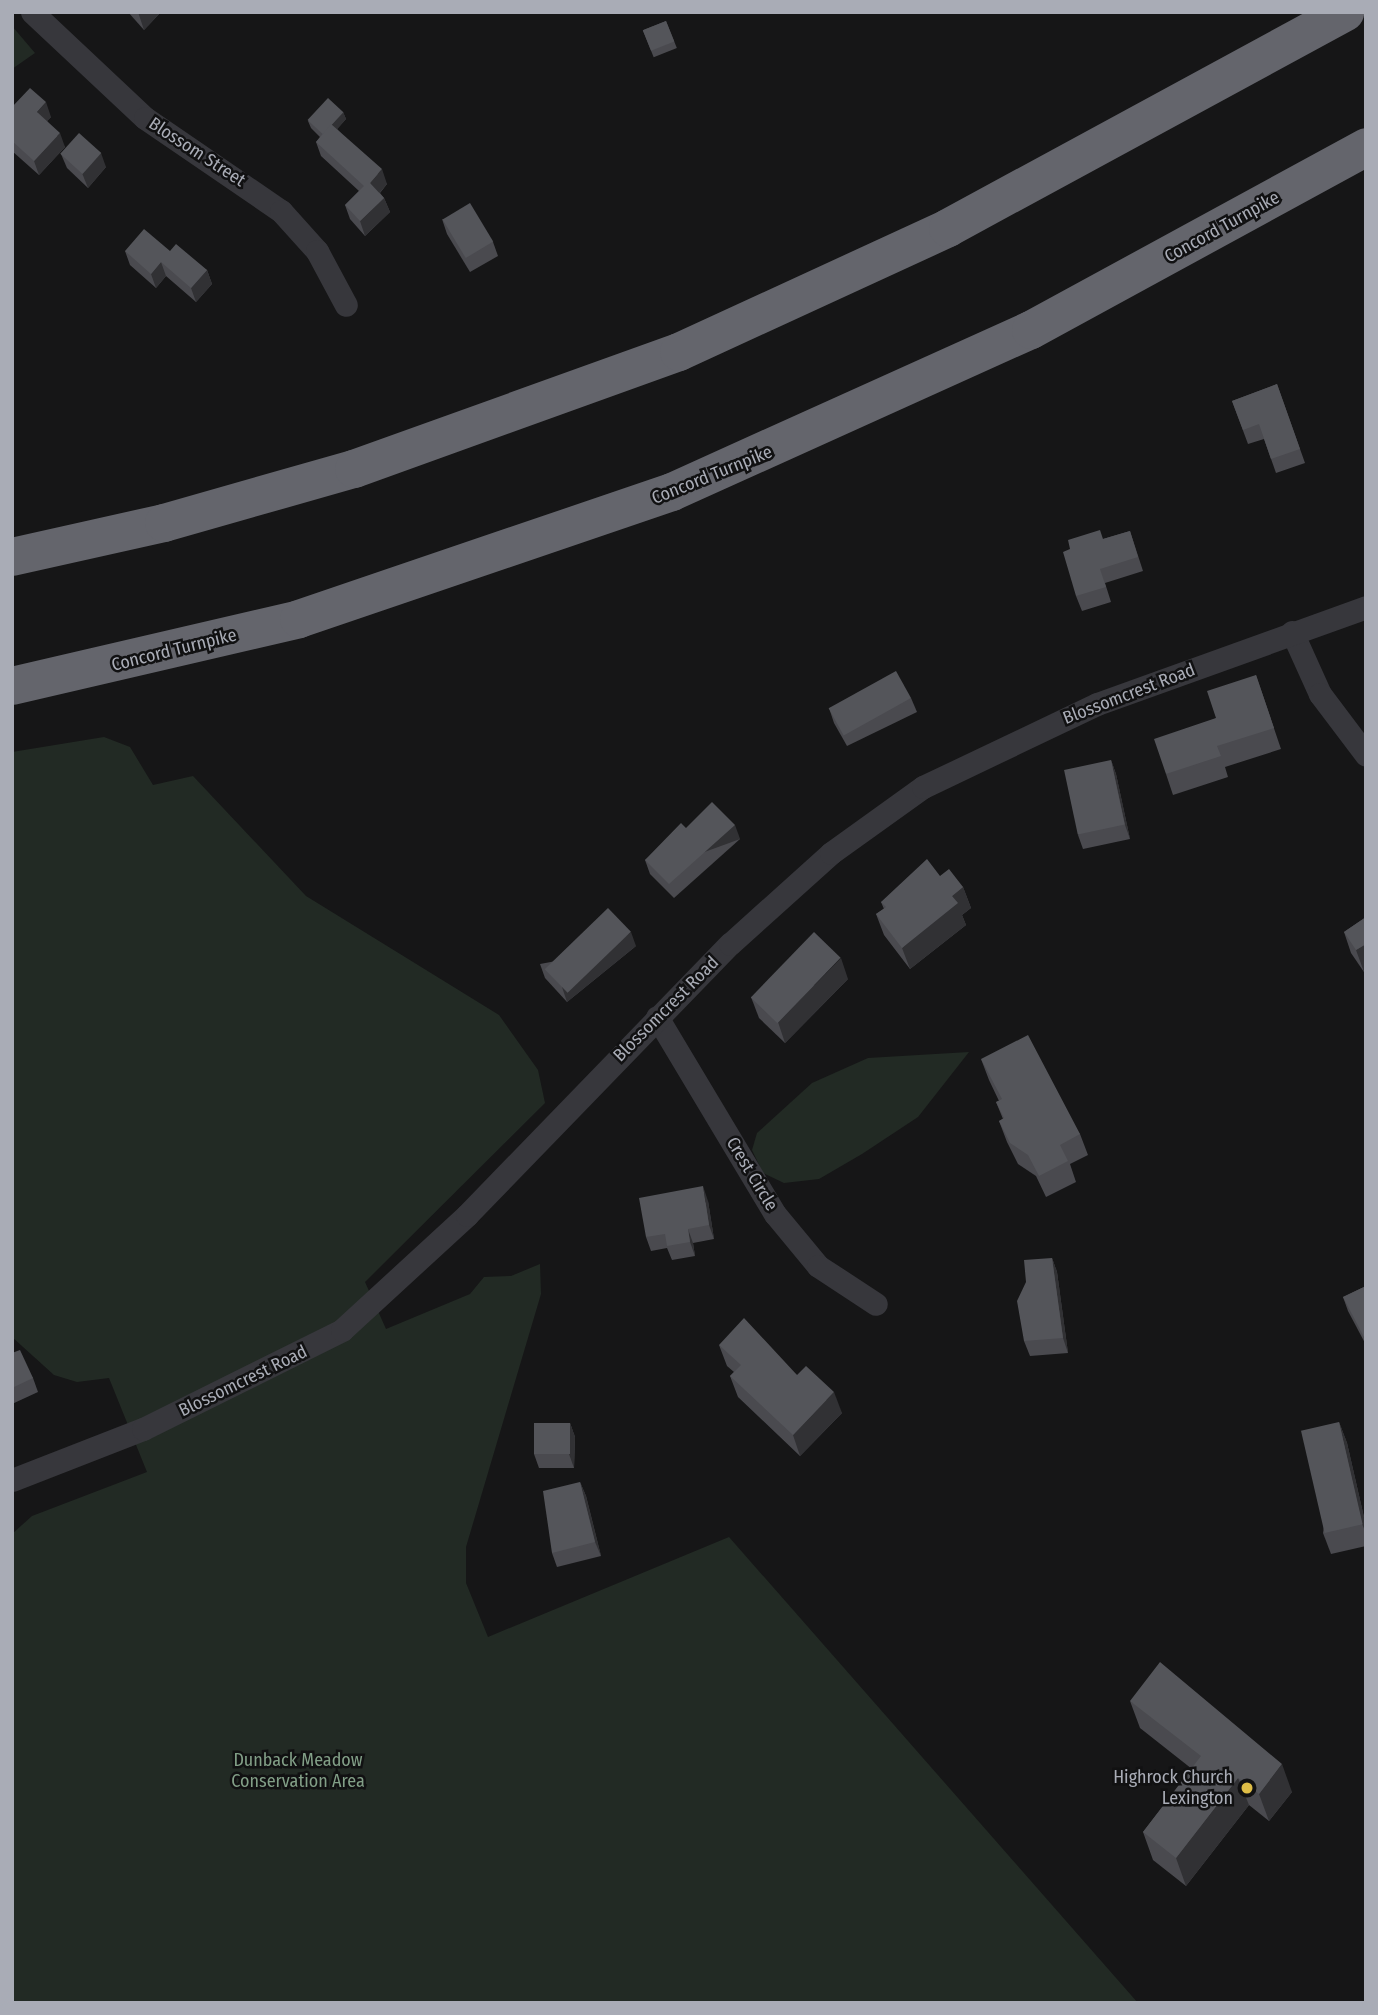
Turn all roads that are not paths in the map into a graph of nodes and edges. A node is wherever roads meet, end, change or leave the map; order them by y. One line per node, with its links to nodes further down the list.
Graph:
1 (32, 12): 4 (street, Blossom Street)
2 (1345, 12): 5 (highway)
3 (1366, 147): 8 (highway, Concord Turnpike)
4 (346, 304)
5 (12, 557)
6 (1366, 607): 7 (street, Blossomcrest Road)
7 (1292, 632): 9 (street); 10 (street, Blossomcrest Road)
8 (12, 686)
9 (1366, 755)
10 (657, 1017): 11 (street, Crest Circle); 12 (street, Blossomcrest Road)
11 (876, 1304)
12 (12, 1480)

